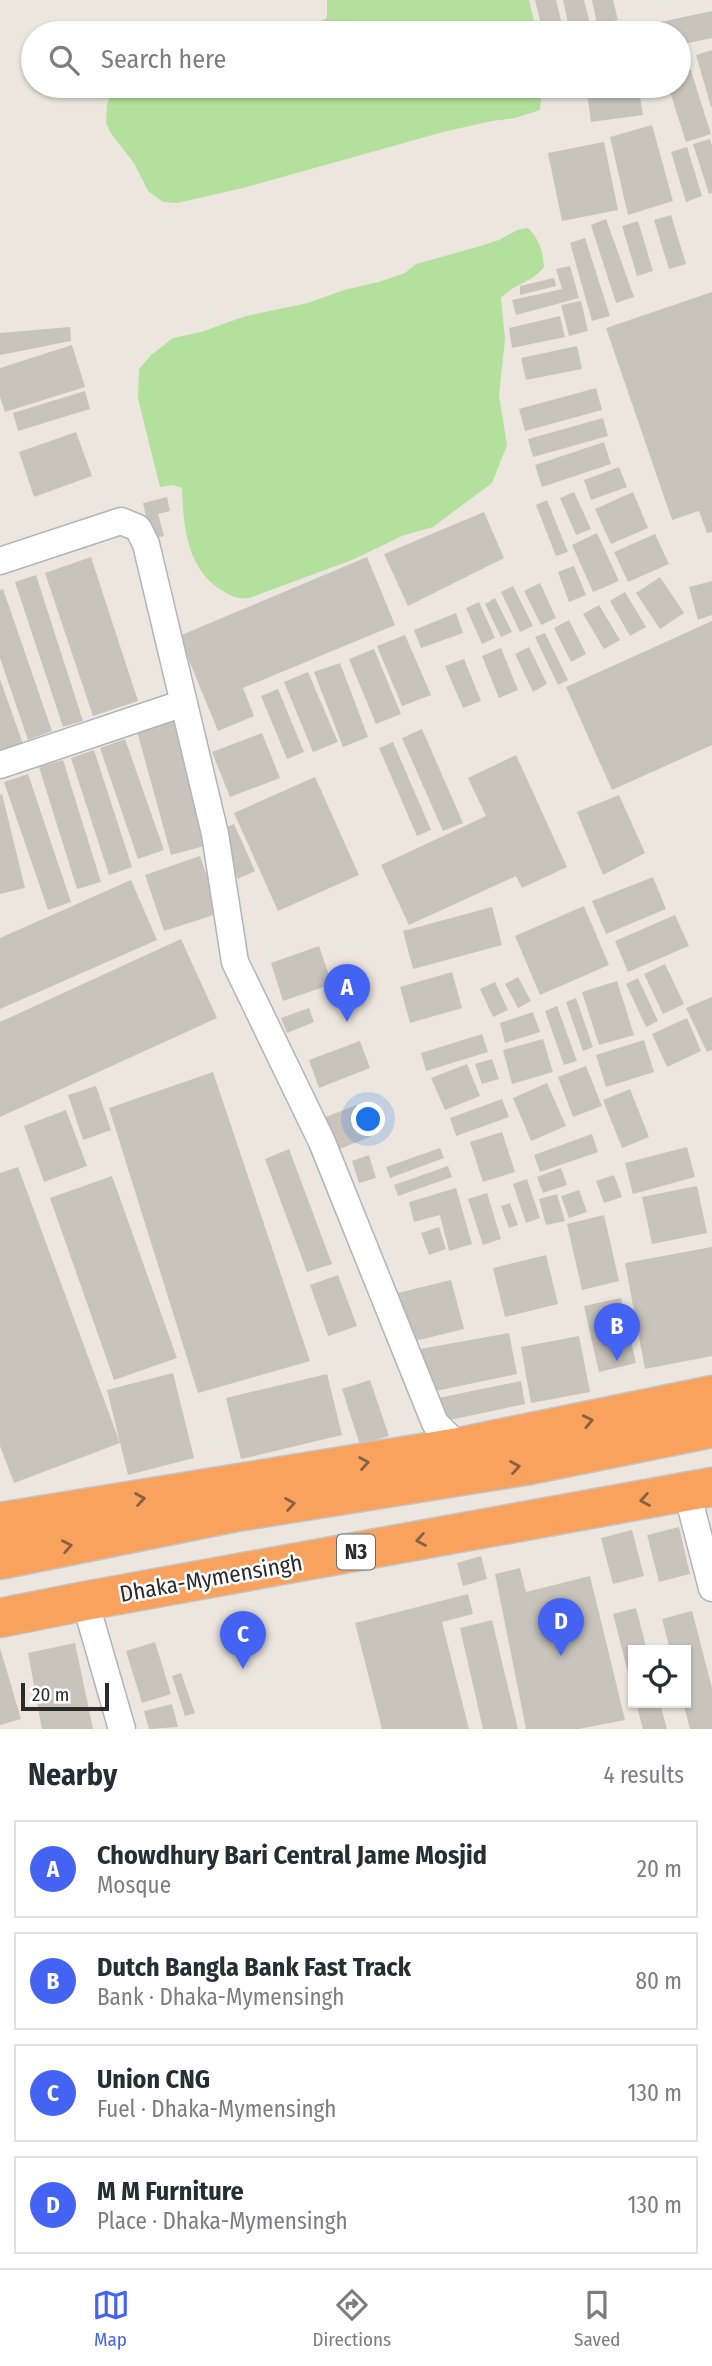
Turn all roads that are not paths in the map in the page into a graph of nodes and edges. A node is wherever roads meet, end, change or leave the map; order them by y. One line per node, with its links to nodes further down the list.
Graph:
1 (0, 561): 2 (street)
2 (184, 703): 3 (street); 6 (street)
3 (0, 765)
4 (712, 1395): 6 (highway, one-way to 4)
5 (712, 1428): 9 (highway, one-way to 5)
6 (459, 1447): 8 (highway, one-way to 6)
7 (700, 1490): 10 (street); 11 (highway, Dhaka-Mymensingh / N3, one-way to 11)
8 (0, 1522)
9 (0, 1560)
10 (712, 1588)
11 (85, 1601): 12 (highway, Dhaka-Mymensingh / N3); 13 (street)
12 (0, 1618)
13 (122, 1729)

